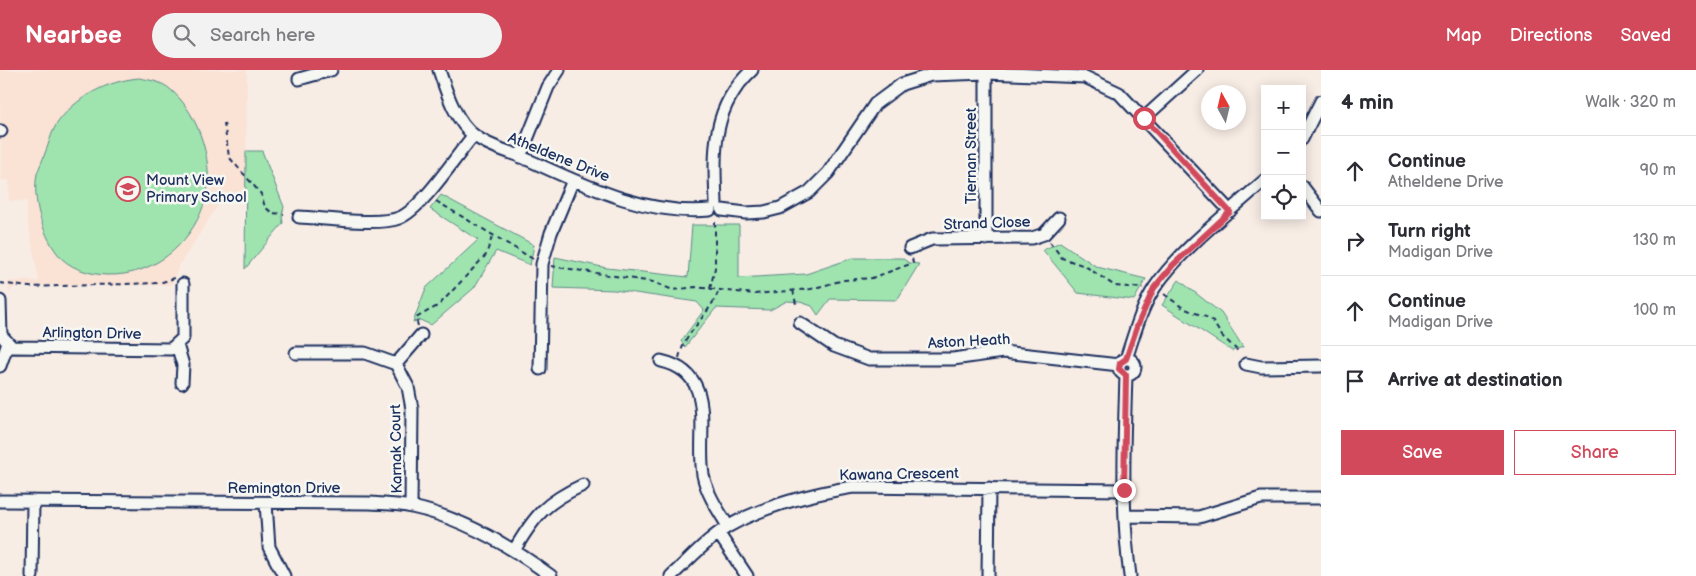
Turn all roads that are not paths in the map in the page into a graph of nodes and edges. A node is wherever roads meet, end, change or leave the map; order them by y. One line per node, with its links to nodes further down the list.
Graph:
1 (331, 70): 8 (street)
2 (428, 70): 3 (street)
3 (439, 70): 12 (street, Atheldene Drive)
4 (559, 70): 13 (street)
5 (752, 70): 17 (street)
6 (1197, 70): 10 (street)
7 (986, 73): 10 (street, Atheldene Drive); 17 (street, Atheldene Drive); 22 (street, Tiernan Street)
8 (299, 79)
9 (1321, 101): 11 (street)
10 (1144, 118): 19 (street, Atheldene Drive)
11 (1306, 131)
12 (474, 136): 13 (street, Atheldene Drive); 20 (street)
13 (520, 157): 14 (street, Atheldene Drive)
14 (573, 180): 17 (street, Atheldene Drive); 37 (street)
15 (1261, 184): 19 (street)
16 (1306, 191): 18 (street)
17 (716, 208)
18 (1321, 210)
19 (1230, 212): 35 (street)
20 (299, 217)
21 (1059, 218): 22 (street, Strand Close)
22 (986, 239): 23 (street, Strand Close)
23 (910, 248)
24 (183, 284): 29 (street)
25 (0, 301): 28 (street)
26 (800, 323): 35 (street, Aston Heath)
27 (421, 335): 32 (street)
28 (8, 344): 29 (street, Arlington Drive); 34 (street)
29 (177, 345): 38 (street)
30 (296, 353): 32 (street)
31 (661, 361): 48 (street)
32 (396, 364): 46 (street, Karnak Court)
33 (1246, 364): 36 (street)
34 (0, 366)
35 (1124, 366): 41 (street)
36 (1321, 366)
37 (540, 369)
38 (182, 383)
39 (583, 485): 49 (street)
40 (989, 488): 41 (street, Kawana Crescent); 48 (street, Kawana Crescent); 55 (street)
41 (1124, 490): 47 (street)
42 (1321, 498): 47 (street)
43 (0, 501): 44 (street, Remington Drive)
44 (33, 501): 45 (street, Remington Drive); 50 (street)
45 (266, 503): 46 (street, Remington Drive); 51 (street)
46 (411, 507): 49 (street, Remington Drive)
47 (1124, 516): 56 (street)
48 (724, 530): 53 (street, Kawana Crescent); 54 (street)
49 (515, 549): 52 (street, Remington Drive)
50 (32, 576)
51 (284, 576)
52 (551, 576)
53 (671, 576)
54 (747, 576)
55 (988, 576)
56 (1130, 576)

